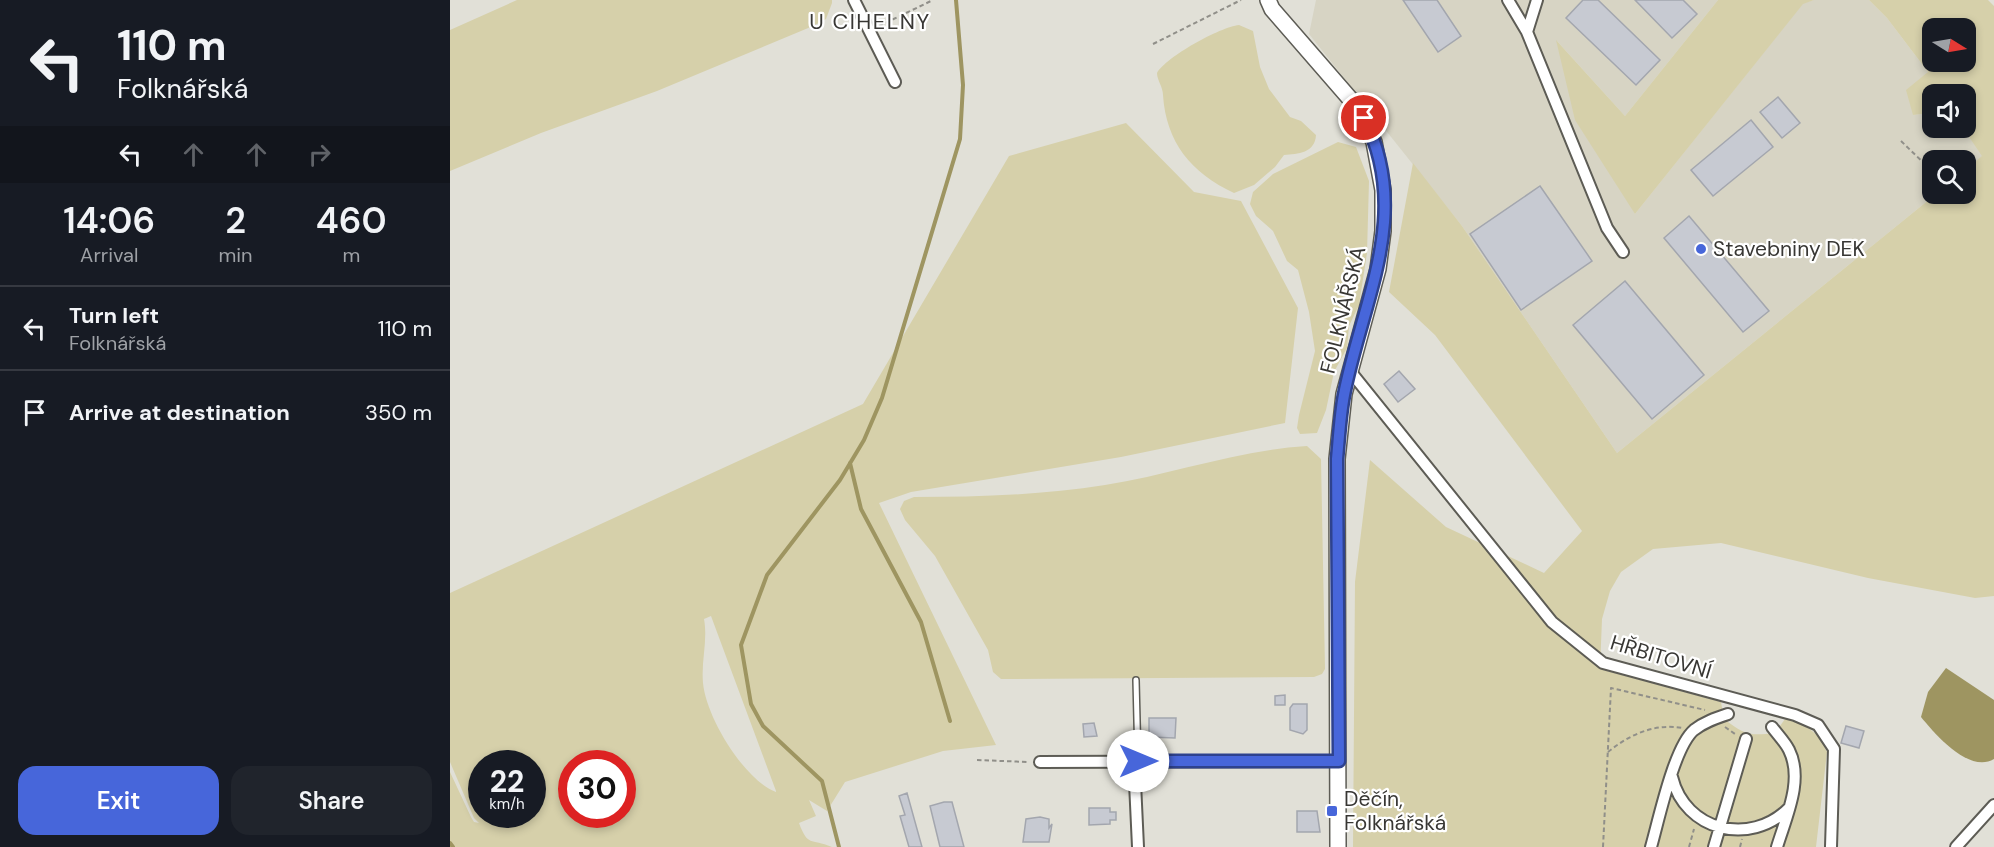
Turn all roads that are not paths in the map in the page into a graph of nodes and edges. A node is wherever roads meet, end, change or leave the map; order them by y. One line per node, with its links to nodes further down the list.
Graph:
1 (854, 0): 6 (street)
2 (1268, 0): 8 (street, FOLKNÁŘSKÁ)
3 (1508, 0): 5 (street)
4 (1537, 0): 5 (street)
5 (1527, 32): 7 (street)
6 (895, 82)
7 (1623, 252)
8 (1350, 371): 14 (street, FOLKNÁŘSKÁ); 25 (street, HŘBITOVNÍ)
9 (1136, 680): 13 (lane)
10 (1728, 714): 16 (street)
11 (1772, 727): 18 (street)
12 (1746, 739): 19 (street)
13 (1136, 761): 14 (street); 15 (street); 20 (street)
14 (1339, 761): 21 (street, FOLKNÁŘSKÁ)
15 (1040, 762)
16 (1672, 776): 19 (street); 22 (street)
17 (1994, 805): 26 (street)
18 (1789, 808): 19 (street); 24 (street)
19 (1720, 828): 23 (street)
20 (1138, 847)
21 (1338, 847)
22 (1651, 847)
23 (1714, 847)
24 (1778, 847)
25 (1831, 847)
26 (1956, 847)

